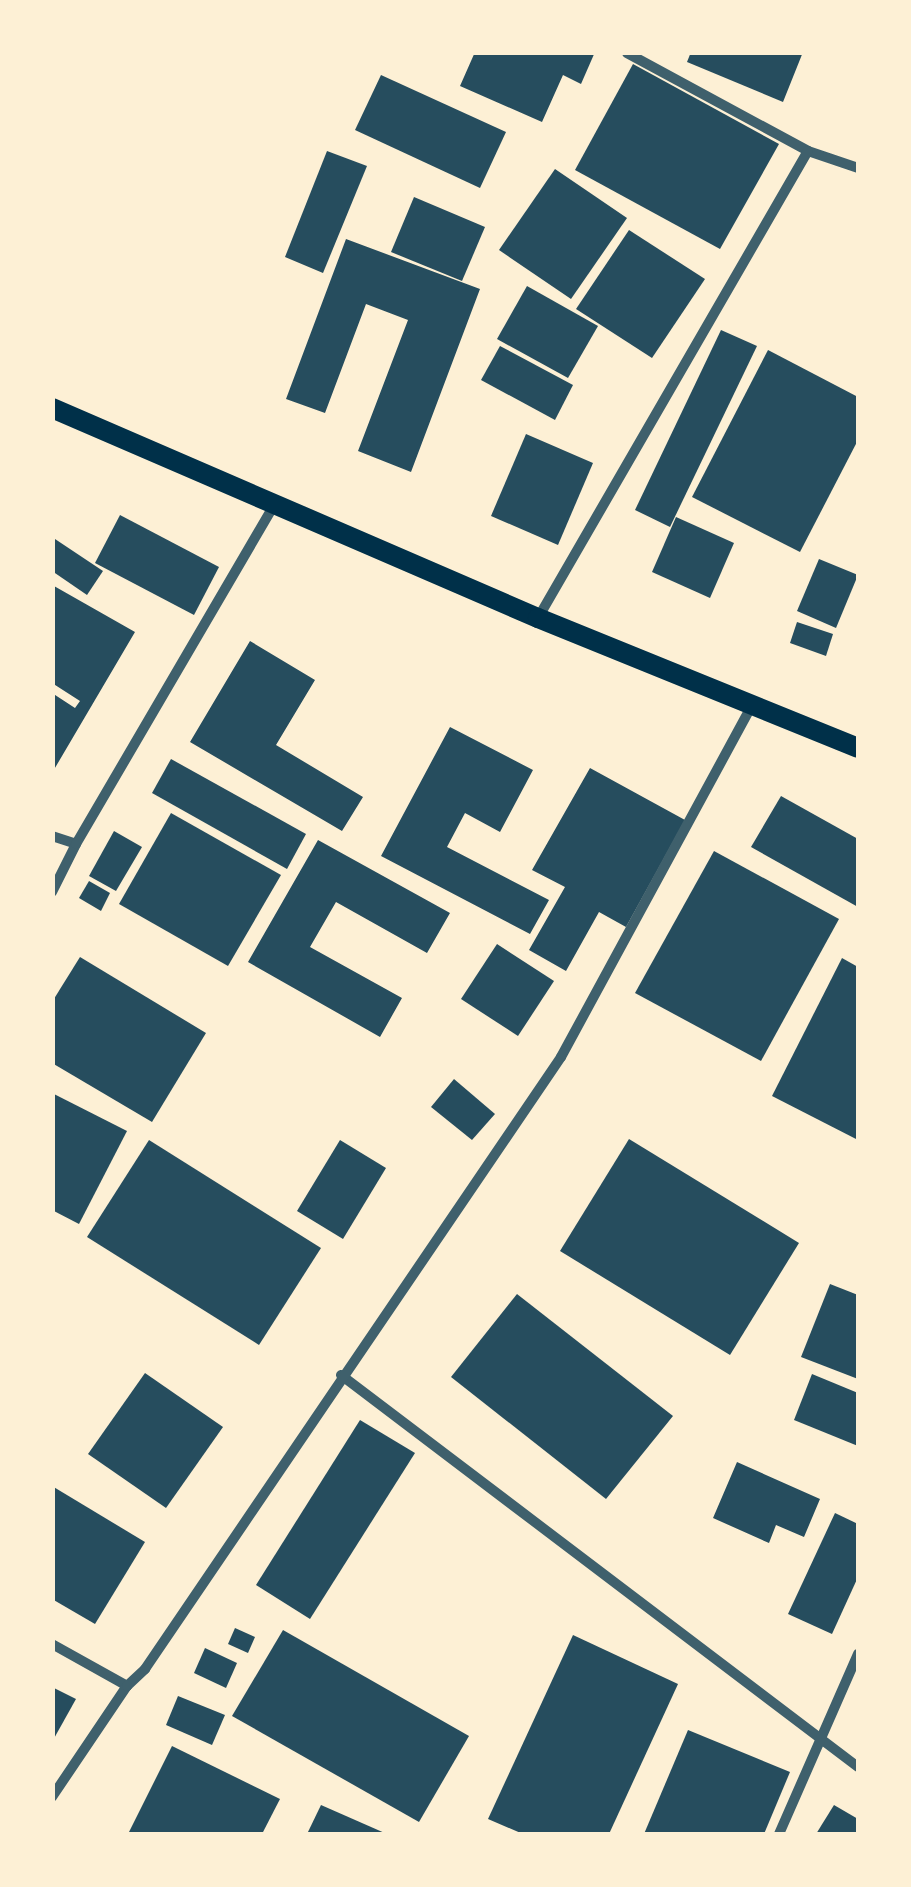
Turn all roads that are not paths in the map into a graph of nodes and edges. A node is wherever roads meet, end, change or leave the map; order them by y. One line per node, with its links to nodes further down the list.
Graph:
1 (627, 53): 2 (street)
2 (808, 151): 3 (street); 6 (street)
3 (858, 168)
4 (52, 408): 5 (main road)
5 (276, 503): 6 (main road); 10 (street)
6 (538, 618): 7 (main road)
7 (754, 702): 8 (main road); 12 (street)
8 (858, 748)
9 (52, 836): 10 (street)
10 (76, 844): 11 (street)
11 (52, 892)
12 (341, 1375): 15 (street); 16 (street)
13 (52, 1644): 15 (street)
14 (858, 1654): 16 (street)
15 (127, 1686): 18 (street)
16 (822, 1739): 17 (street); 19 (street)
17 (858, 1766)
18 (52, 1796)
19 (779, 1834)

